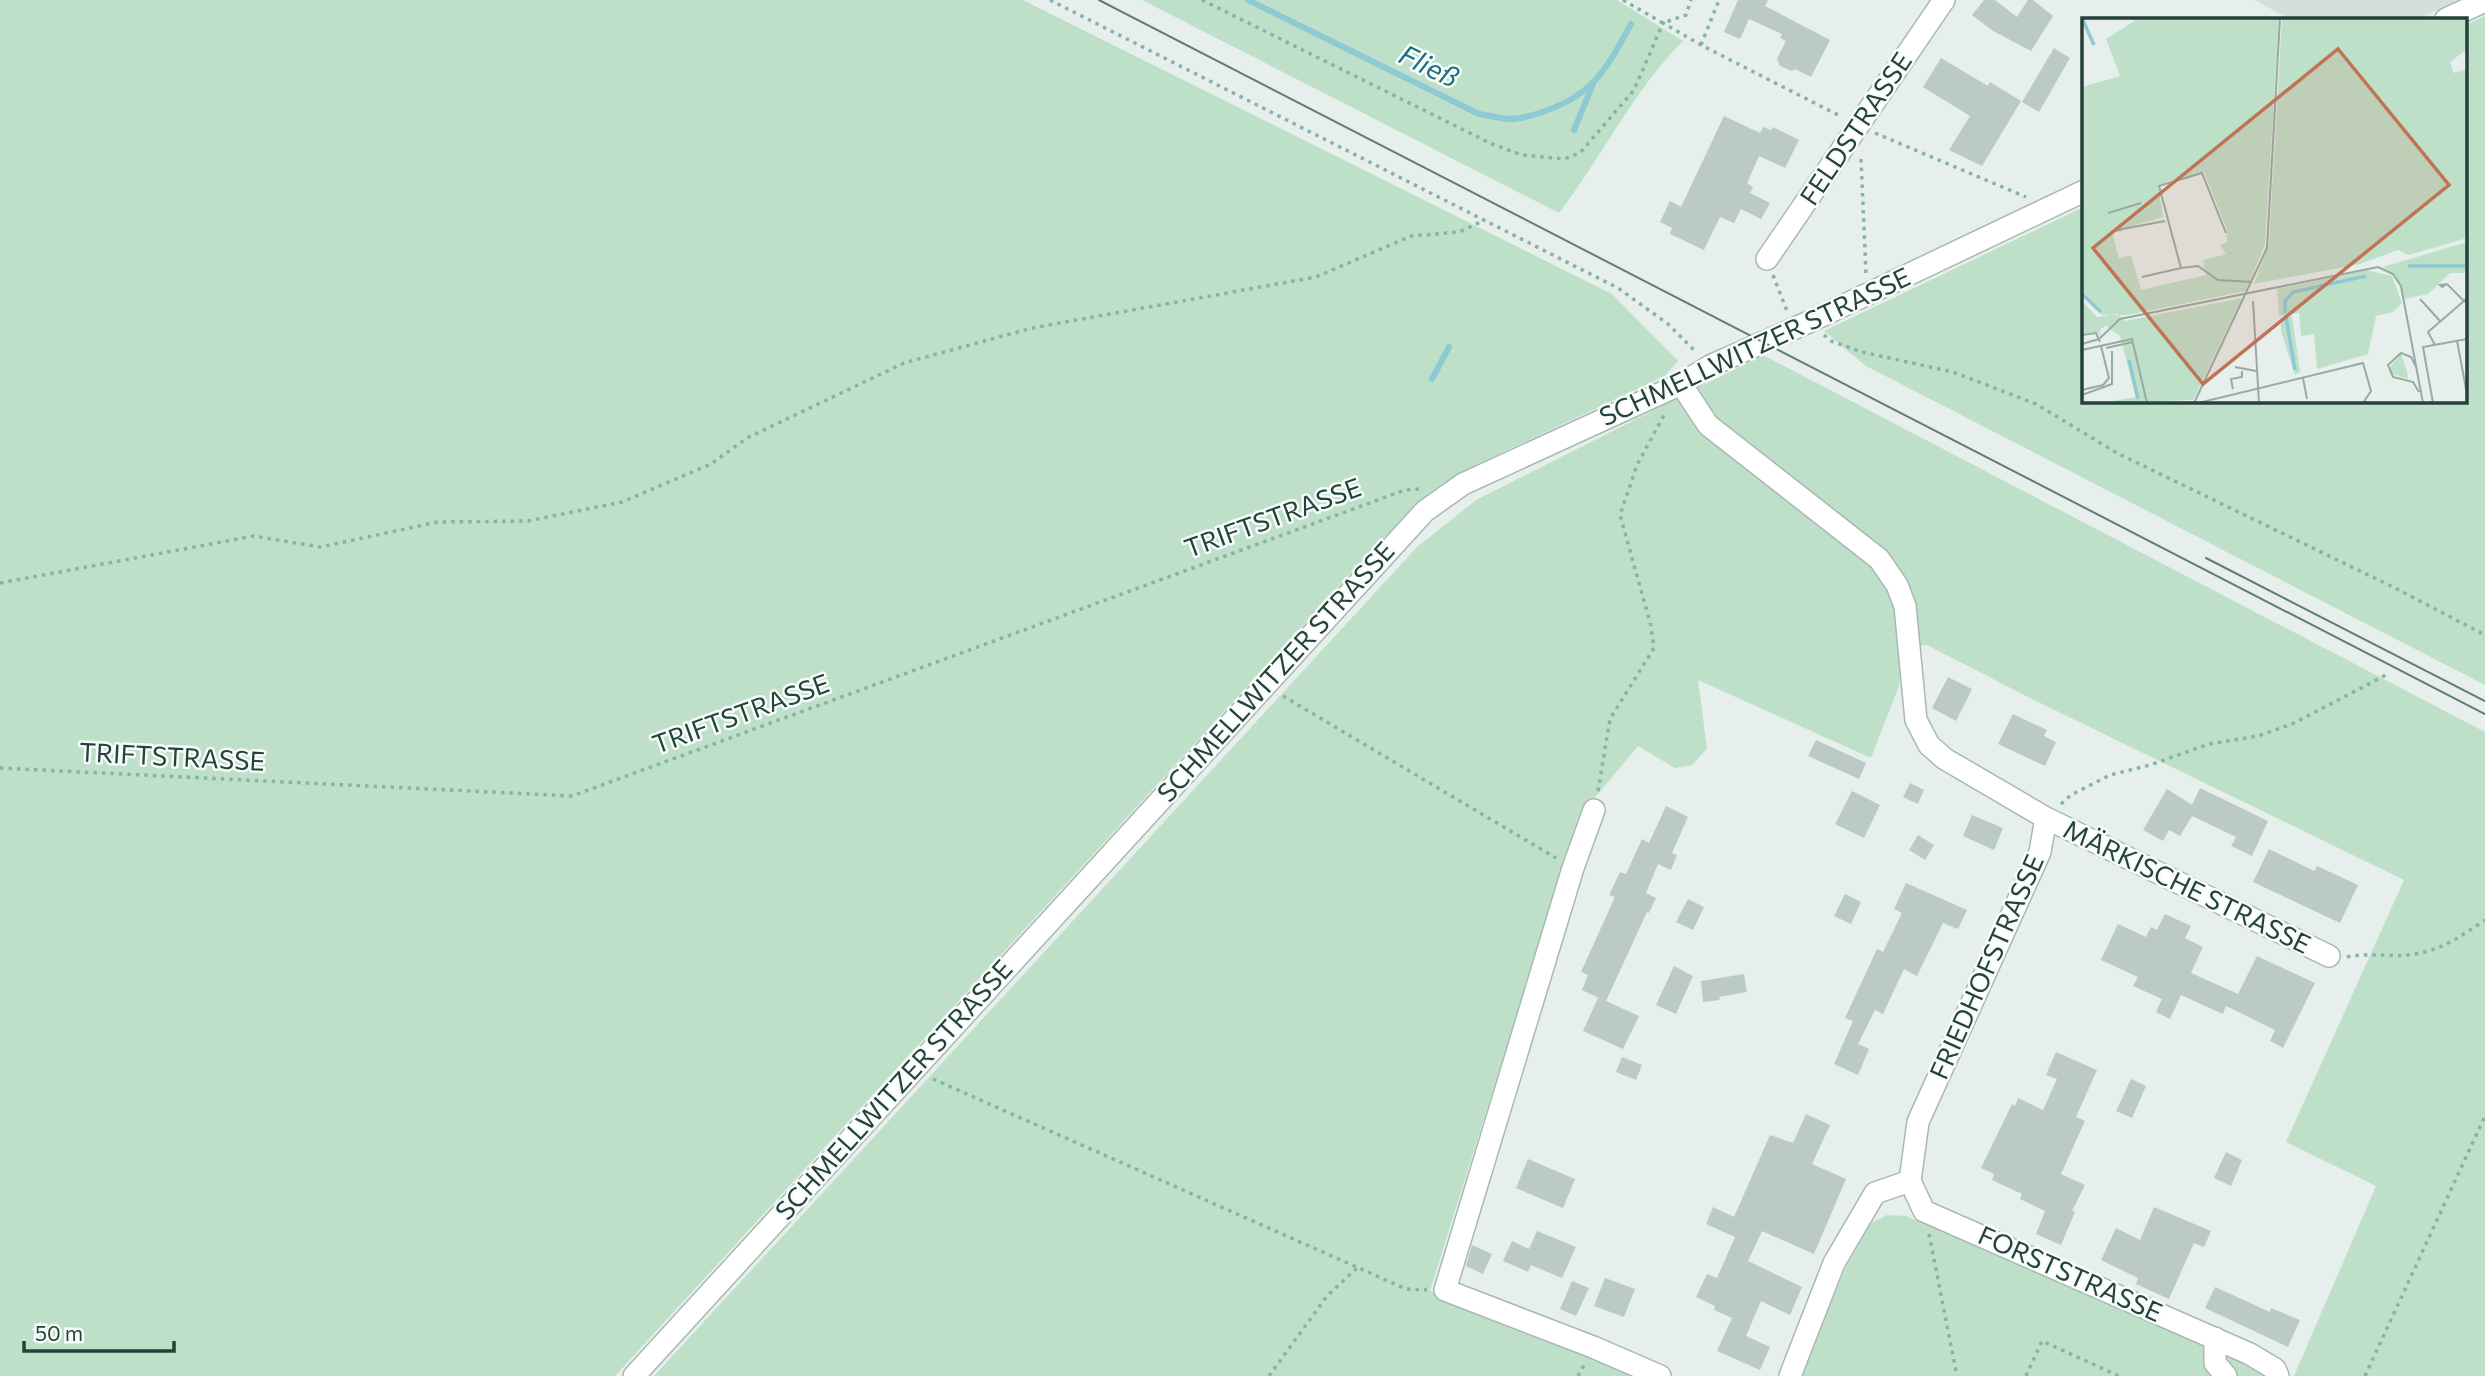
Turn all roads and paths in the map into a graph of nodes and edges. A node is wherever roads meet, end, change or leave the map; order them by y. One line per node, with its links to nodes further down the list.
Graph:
1 (1050, 0): 14 (path)
2 (1202, 0): 9 (path)
3 (1623, 0): 9 (path)
4 (1691, 0): 9 (path)
5 (1719, 0): 10 (path)
6 (1944, 0): 11 (street, FELDSTRASSE)
7 (2485, 1): 8 (street)
8 (2448, 18)
9 (1663, 23): 10 (path)
10 (1701, 44): 11 (path)
11 (1858, 125): 13 (path); 15 (street, FELDSTRASSE); 16 (path)
12 (2082, 192): 13 (street, SCHMELLWITZER STRASSE)
13 (2049, 207): 16 (street, SCHMELLWITZER STRASSE)
14 (1485, 220): 18 (path); 21 (path)
15 (1768, 259): 17 (path)
16 (1864, 295): 17 (street, SCHMELLWITZER STRASSE)
17 (1802, 325): 18 (street, SCHMELLWITZER STRASSE); 22 (path)
18 (1710, 366): 19 (street, SCHMELLWITZER STRASSE)
19 (1681, 384): 24 (street, SCHMELLWITZER STRASSE); 26 (path); 27 (street, FRIEDHOFSTRASSE)
20 (1428, 488): 25 (path, TRIFTSTRASSE)
21 (0, 583)
22 (2485, 635)
23 (2388, 674): 27 (path)
24 (1264, 685): 28 (path); 31 (street, SCHMELLWITZER STRASSE)
25 (0, 768)
26 (1594, 810): 28 (street)
27 (2046, 818): 30 (street, MÄRKISCHE STRASSE); 33 (street, FRIEDHOFSTRASSE)
28 (1573, 868): 36 (street)
29 (2485, 920): 30 (path)
30 (2329, 956)
31 (912, 1069): 35 (path); 38 (street, SCHMELLWITZER STRASSE)
32 (2485, 1116): 47 (path)
33 (1910, 1181): 34 (street); 41 (street)
34 (1924, 1211): 37 (street, FORSTSTRASSE); 42 (path)
35 (1357, 1268): 36 (path); 39 (path)
36 (1445, 1290): 40 (street)
37 (2215, 1338): 45 (street); 46 (street, FORSTSTRASSE)
38 (634, 1376)
39 (1269, 1376)
40 (1660, 1376)
41 (1790, 1376)
42 (1957, 1376)
43 (2026, 1376): 44 (path)
44 (2119, 1376)
45 (2226, 1376)
46 (2278, 1376)
47 (2365, 1376)

